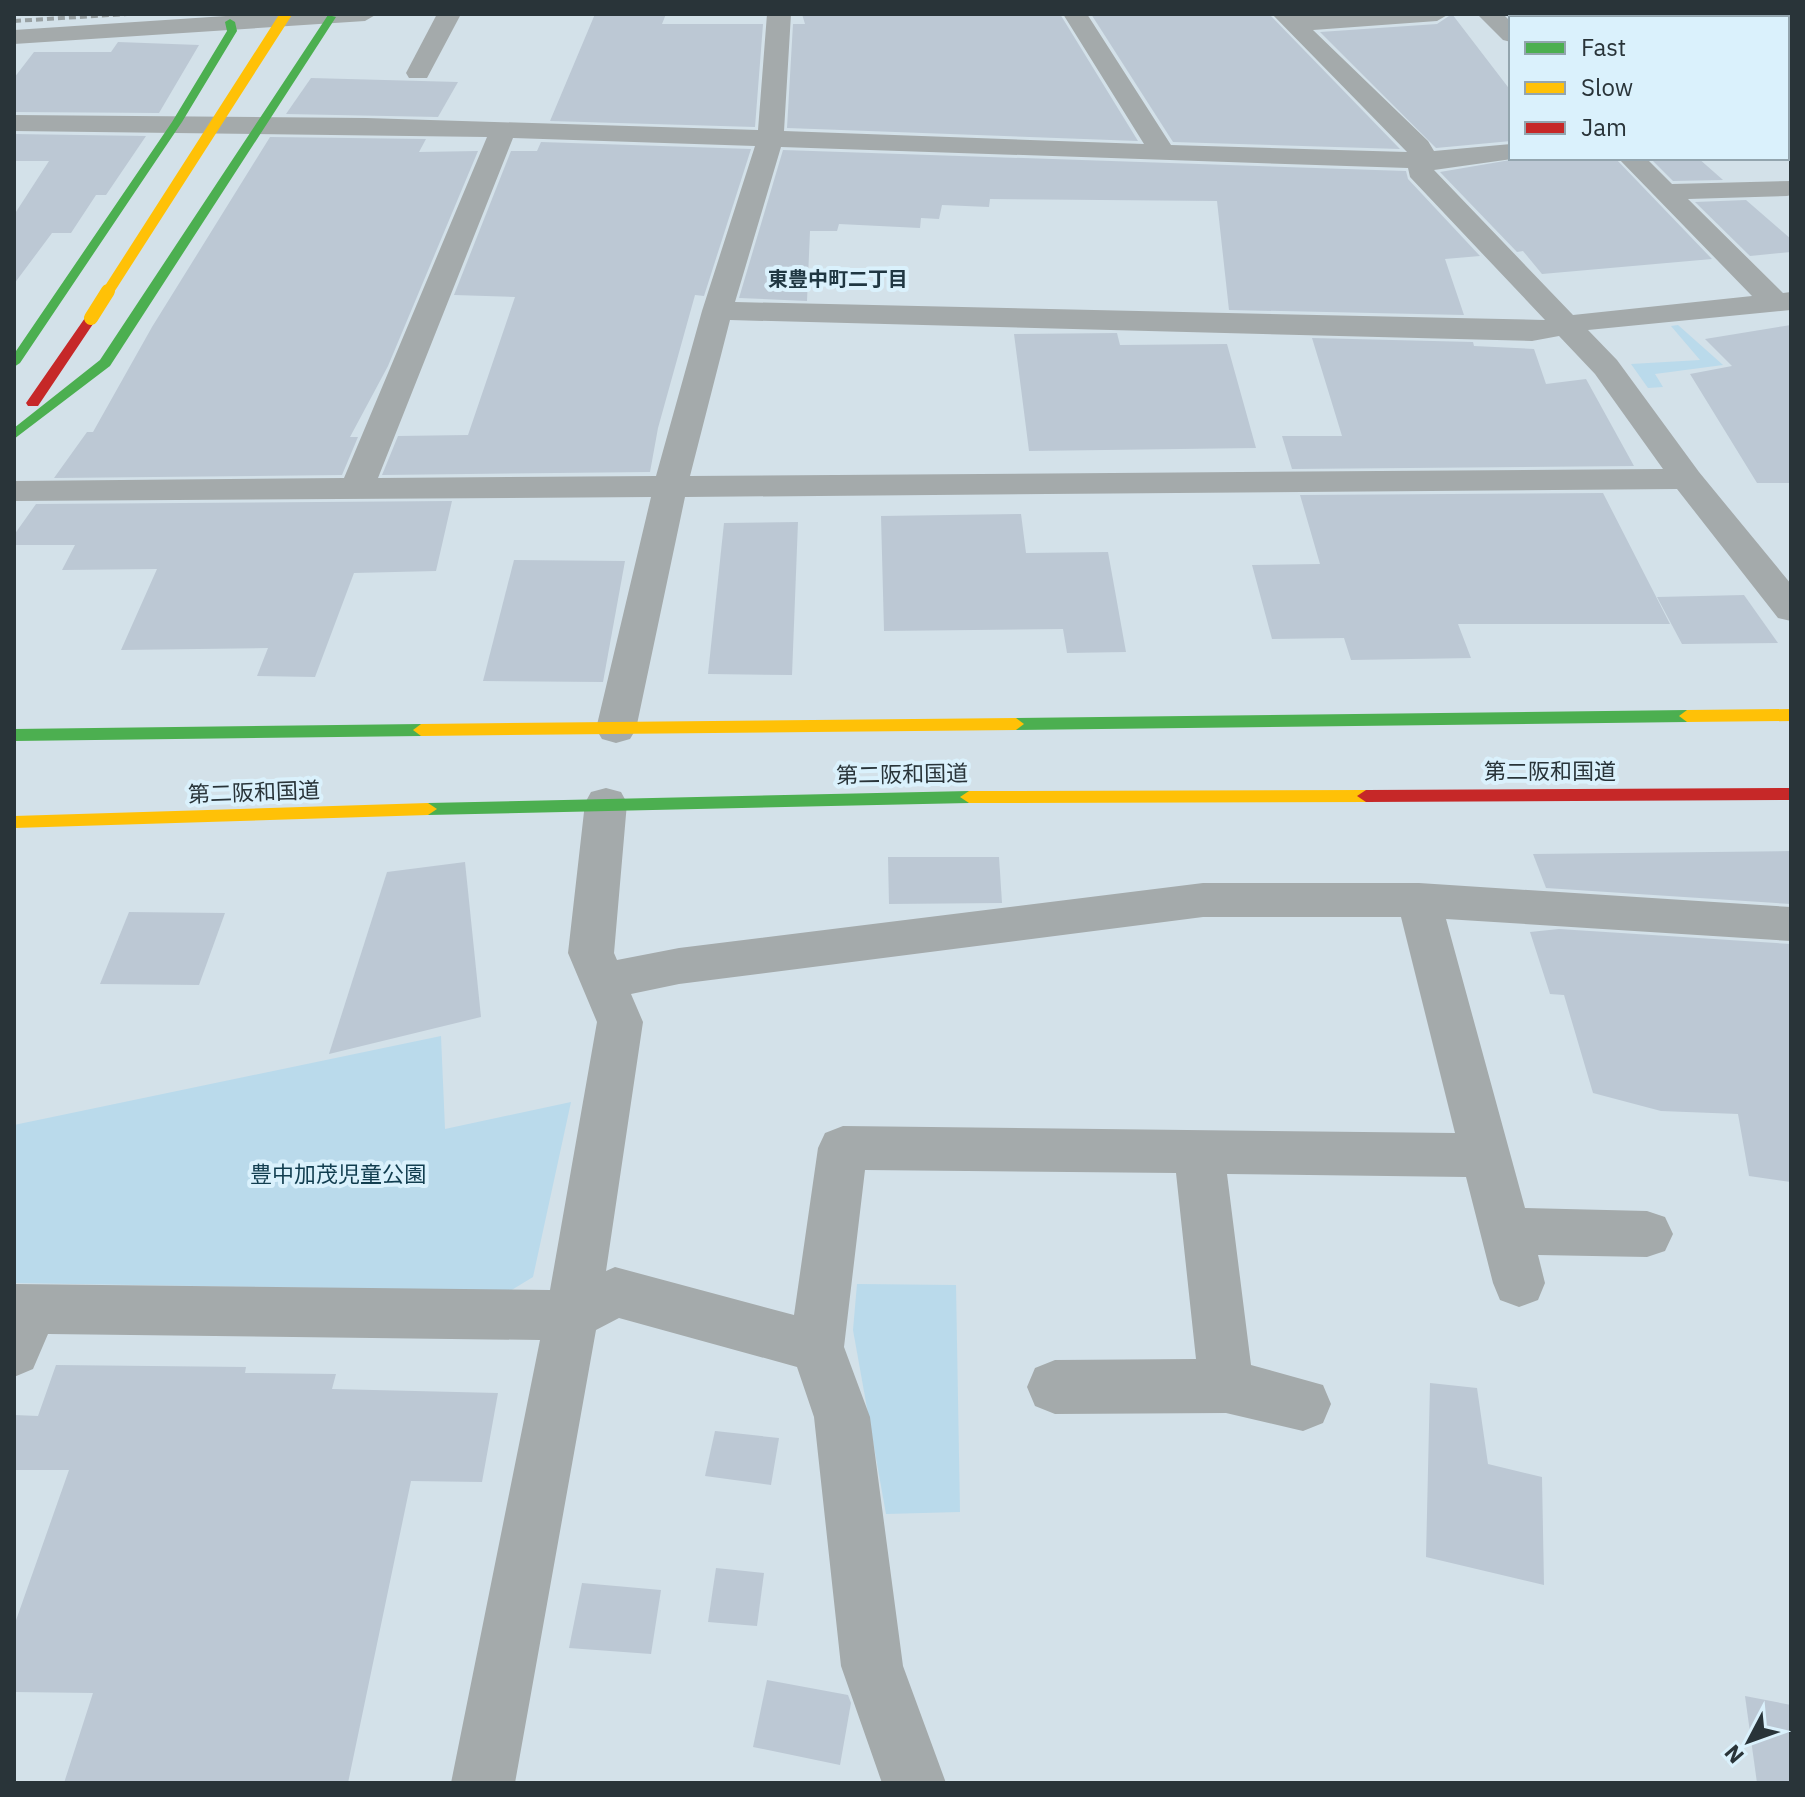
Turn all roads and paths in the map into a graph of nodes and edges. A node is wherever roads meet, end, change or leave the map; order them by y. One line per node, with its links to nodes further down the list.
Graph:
1 (286, 14): 29 (main road, bridge)
2 (365, 14): 8 (street)
3 (449, 14): 13 (street)
4 (779, 14): 18 (street)
5 (1075, 14): 19 (street)
6 (1437, 14): 9 (street)
7 (1489, 14): 11 (street)
8 (331, 17): 10 (street); 16 (main road)
9 (1288, 19): 21 (street)
10 (230, 22): 12 (street); 14 (main road)
11 (1509, 33)
12 (14, 37)
13 (418, 73)
14 (177, 122): 15 (street); 16 (street); 28 (main road)
15 (14, 123)
16 (262, 124): 17 (street); 29 (main road)
17 (503, 130): 18 (street); 32 (street)
18 (771, 137): 19 (street); 26 (street)
19 (1162, 151): 21 (street)
20 (1509, 152): 21 (street)
21 (1424, 160): 27 (street)
22 (1633, 160): 24 (street)
23 (1787, 188): 24 (street)
24 (1665, 192): 25 (street)
25 (1784, 302): 27 (street)
26 (717, 311): 27 (street); 31 (street)
27 (1566, 328): 30 (street)
28 (14, 363)
29 (14, 433)
30 (1687, 479): 31 (street); 34 (street)
31 (670, 487): 32 (street); 36 (street)
32 (357, 488): 33 (street)
33 (14, 491)
34 (1791, 609)
35 (1791, 715): 36 (main road)
36 (616, 729): 37 (main road)
37 (14, 735)
38 (1791, 794): 39 (main road, 第二阪和国道)
39 (606, 803): 40 (main road, 第二阪和国道); 43 (street)
40 (14, 822)
41 (1419, 900): 42 (street); 43 (street); 45 (street)
42 (1791, 924)
43 (603, 981): 49 (street)
44 (1199, 1152): 45 (street); 51 (street); 52 (street)
45 (1486, 1155): 46 (street)
46 (1506, 1231): 47 (street); 48 (street)
47 (1647, 1234)
48 (1519, 1283)
49 (572, 1315): 50 (street); 51 (street); 55 (street)
50 (20, 1323)
51 (817, 1347): 56 (street)
52 (1226, 1386): 53 (street); 54 (street)
53 (1055, 1387)
54 (1303, 1404)
55 (483, 1783)
56 (914, 1783)

